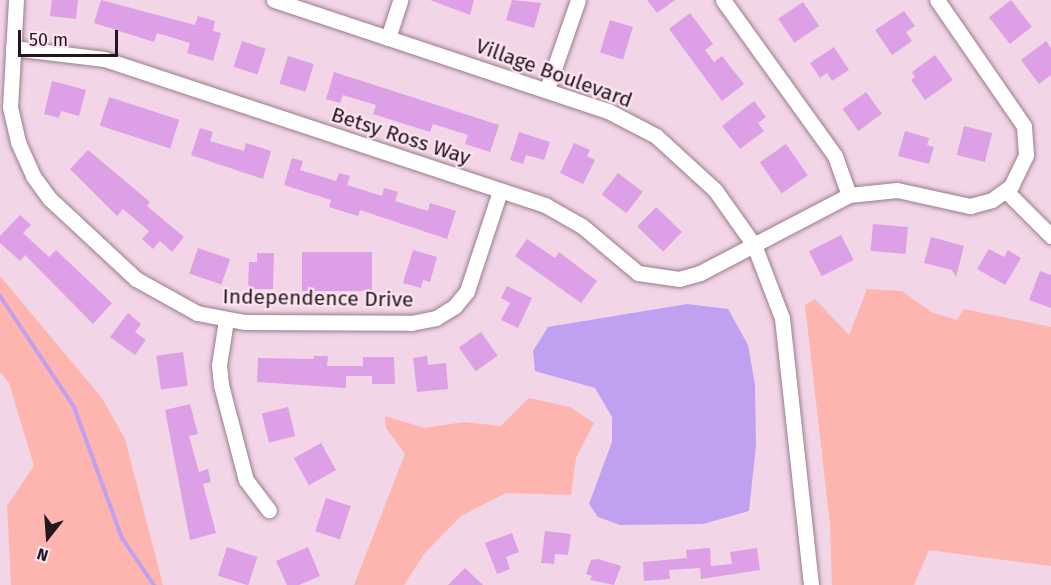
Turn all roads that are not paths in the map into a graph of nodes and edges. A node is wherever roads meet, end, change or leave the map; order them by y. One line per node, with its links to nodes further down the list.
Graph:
1 (16, 0): 8 (street, Independence Drive)
2 (274, 0): 7 (street, Village Boulevard)
3 (400, 0): 7 (street)
4 (578, 0): 9 (street)
5 (723, 0): 12 (street)
6 (937, 0): 11 (street)
7 (388, 38): 9 (street, Village Boulevard)
8 (13, 48): 10 (street, Betsy Ross Way); 15 (street, Independence Drive)
9 (547, 89): 14 (street, Village Boulevard)
10 (500, 191): 14 (street, Betsy Ross Way); 15 (street, Independence Drive)
11 (1006, 191): 12 (street); 13 (street)
12 (849, 195): 14 (street, Betsy Ross Way)
13 (1051, 236)
14 (754, 245): 17 (street, Village Boulevard)
15 (226, 320): 16 (street)
16 (268, 510)
17 (811, 585)

